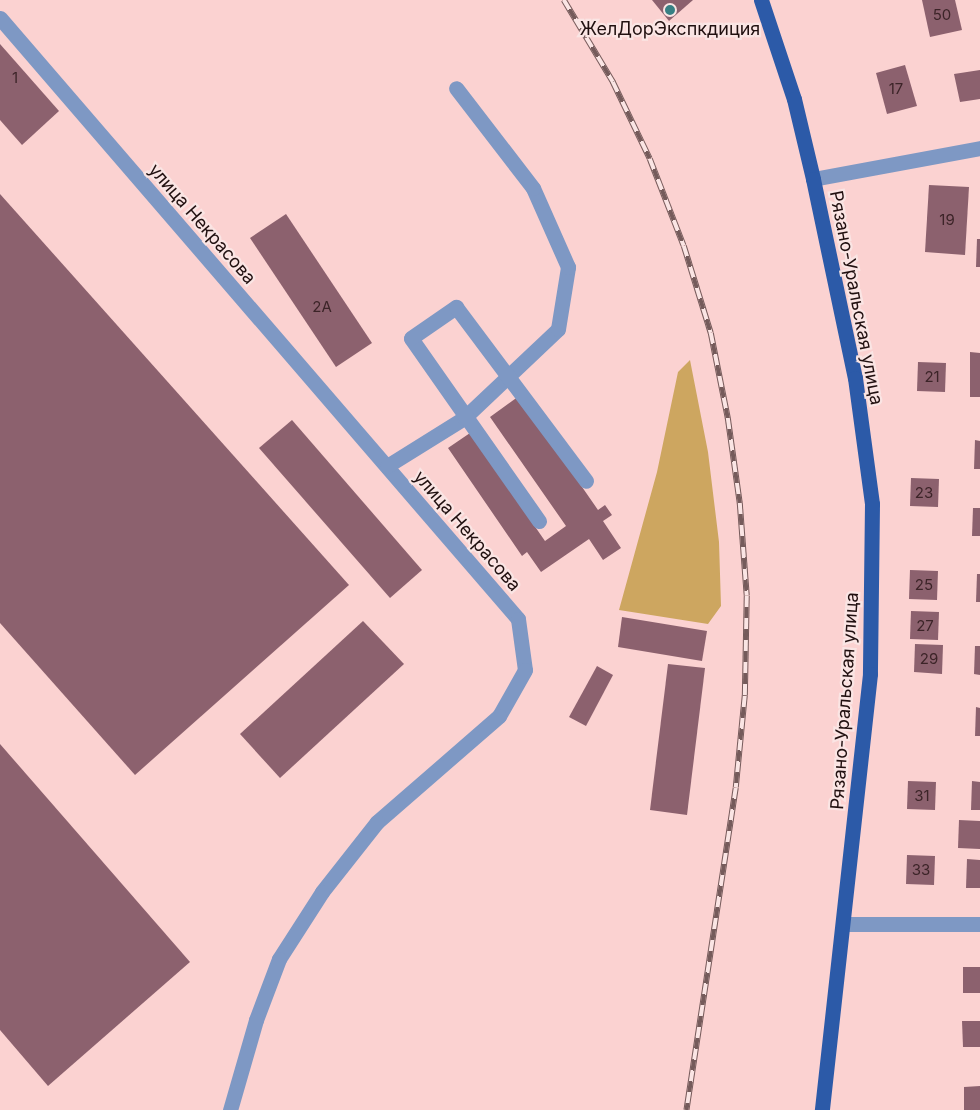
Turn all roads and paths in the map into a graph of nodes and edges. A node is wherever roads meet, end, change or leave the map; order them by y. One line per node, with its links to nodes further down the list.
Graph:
1 (761, 0): 5 (main road, Рязано-Уральская улица)
2 (0, 18): 8 (street, улица Некрасова)
3 (456, 88): 6 (street)
4 (980, 148): 5 (street)
5 (813, 179): 11 (main road, Рязано-Уральская улица)
6 (508, 380): 7 (street); 7 (street); 9 (street)
7 (464, 418): 8 (street); 10 (street)
8 (387, 466): 13 (street, улица Некрасова)
9 (586, 481)
10 (539, 520)
11 (845, 924): 12 (street); 14 (main road, Рязано-Уральская улица)
12 (980, 924)
13 (230, 1110)
14 (822, 1110)

